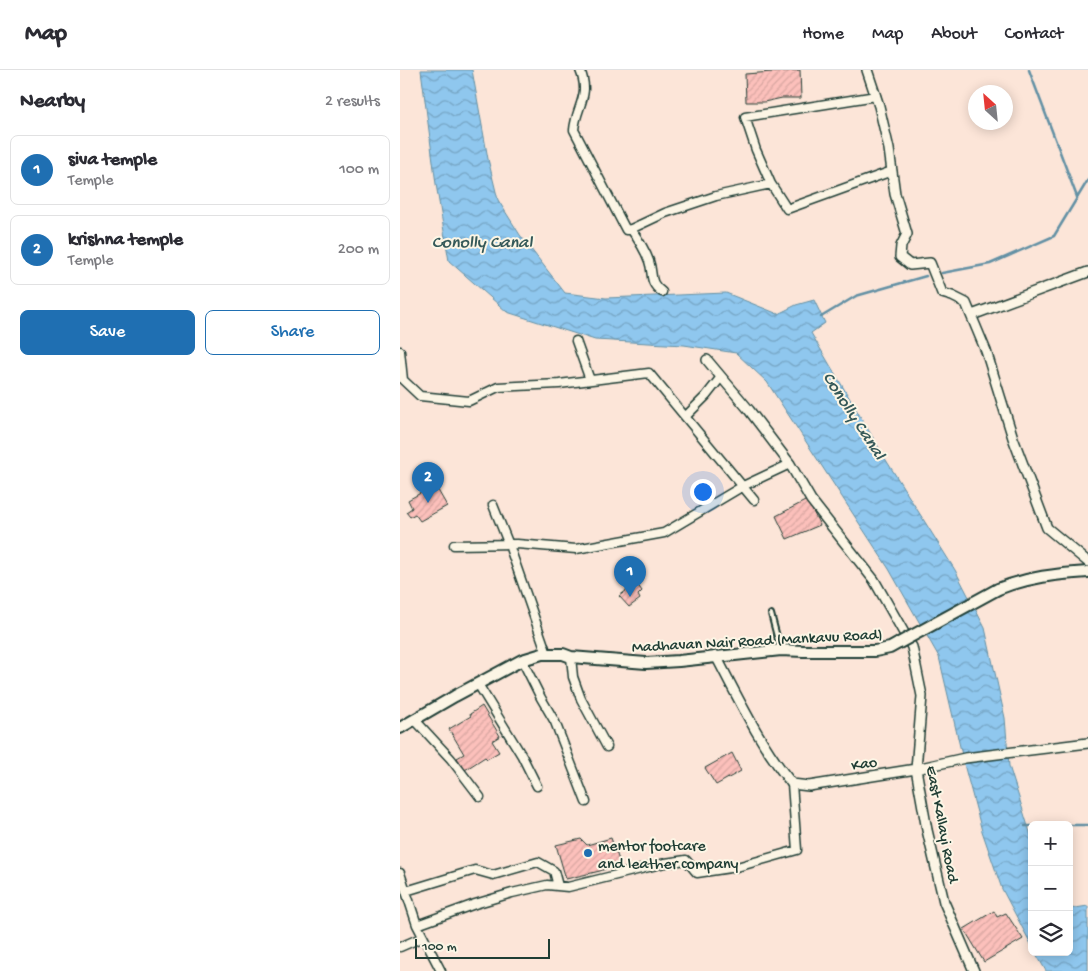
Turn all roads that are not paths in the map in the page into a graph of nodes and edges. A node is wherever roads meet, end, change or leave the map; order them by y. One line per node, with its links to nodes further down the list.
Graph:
1 (580, 70): 6 (street)
2 (867, 70): 3 (street)
3 (876, 96): 4 (street); 5 (street)
4 (892, 171): 5 (street); 9 (street)
5 (771, 184): 6 (street)
6 (631, 229): 8 (street)
7 (1088, 272): 9 (street)
8 (662, 292)
9 (972, 315): 24 (street)
10 (576, 342): 14 (street)
11 (400, 351): 15 (street)
12 (707, 360): 13 (street, East Kallayi Road)
13 (721, 377): 17 (street); 18 (street, East Kallayi Road)
14 (590, 380): 15 (street); 17 (street)
15 (409, 385): 16 (street)
16 (400, 388)
17 (686, 416): 19 (street)
18 (790, 464): 19 (street); 37 (street, East Kallayi Road)
19 (742, 486): 20 (street); 23 (street)
20 (754, 500)
21 (492, 505): 23 (street)
22 (454, 545): 23 (street)
23 (509, 545): 28 (street)
24 (1088, 562)
25 (1088, 572): 27 (main road, Madhavan Nair Road (Mankavu Road), bridge)
26 (771, 614): 27 (lane)
27 (781, 650): 29 (main road, Madhavan Nair Road (Mankavu Road))
28 (548, 654): 30 (main road, Madhavan Nair Road (Mankavu Road)); 31 (main road, Madhavan Nair Road (Mankavu Road))
29 (716, 656): 30 (main road, Madhavan Nair Road (Mankavu Road)); 38 (street)
30 (571, 657): 36 (street)
31 (522, 660): 32 (main road, Madhavan Nair Road (Mankavu Road)); 41 (street)
32 (478, 684): 33 (main road, Madhavan Nair Road (Mankavu Road)); 39 (street)
33 (416, 720): 34 (main road, Madhavan Nair Road (Mankavu Road)); 40 (street)
34 (400, 728)
35 (1088, 743): 37 (street, Kao)
36 (607, 747)
37 (916, 769): 38 (street, Kao); 49 (street, East Kallayi Road)
38 (792, 784): 43 (street)
39 (537, 786)
40 (480, 797)
41 (586, 802)
42 (400, 873): 44 (street)
43 (558, 886): 44 (street); 45 (street)
44 (406, 891): 45 (street)
45 (417, 924): 46 (street)
46 (423, 937): 47 (street); 48 (street)
47 (400, 947)
48 (437, 970)
49 (974, 971)

